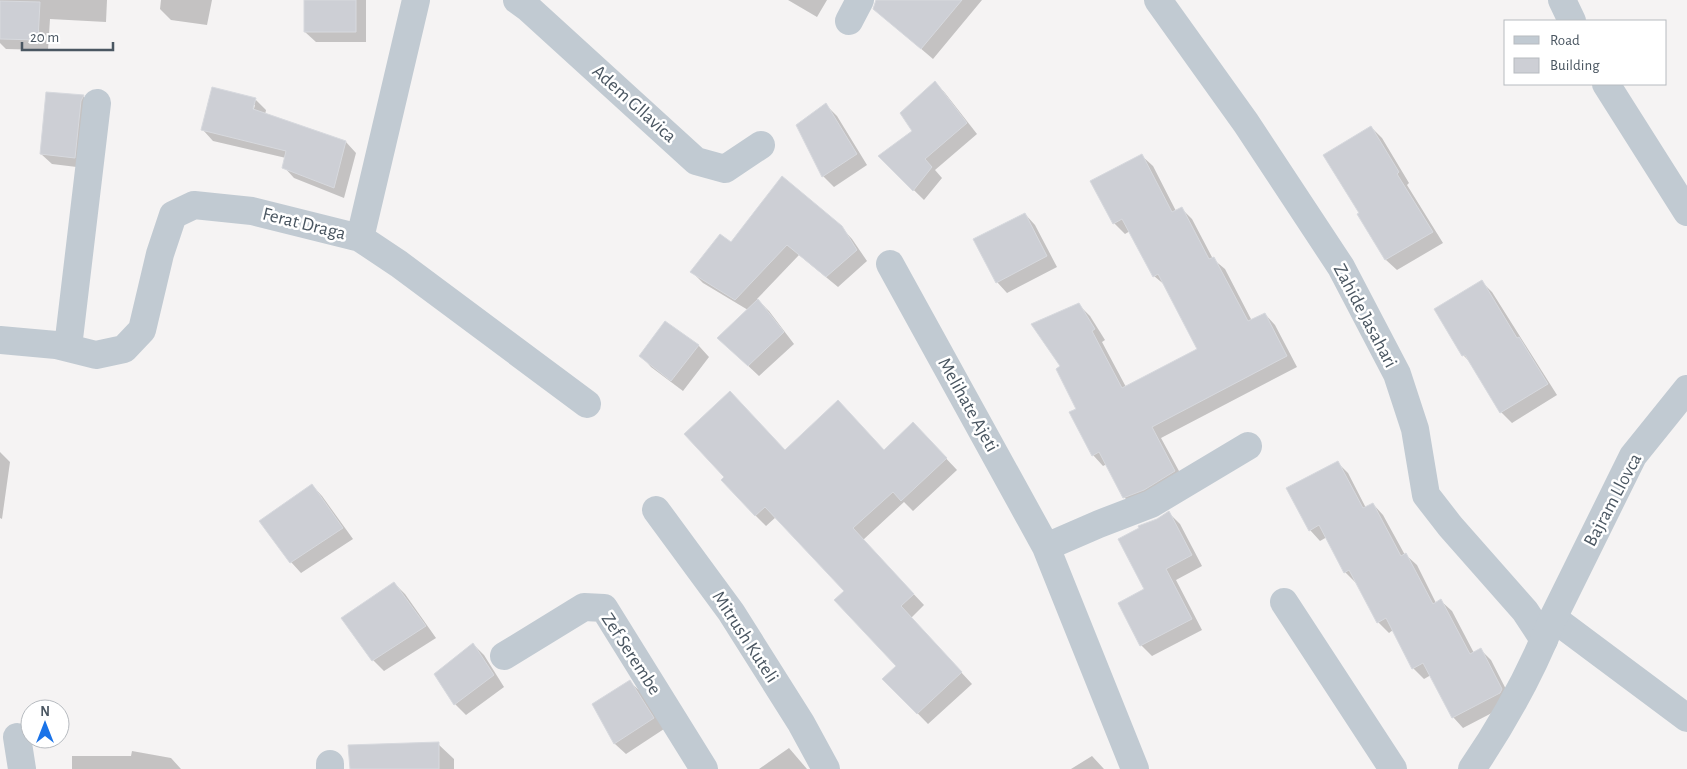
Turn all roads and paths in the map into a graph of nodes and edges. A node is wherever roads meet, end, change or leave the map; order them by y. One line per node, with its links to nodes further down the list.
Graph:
1 (416, 0): 10 (street)
2 (517, 0): 8 (street, Adem Gllavica)
3 (1158, 0): 20 (street, Zahide Jasahari)
4 (1562, 0): 5 (street)
5 (1572, 20)
6 (1607, 85): 9 (street)
7 (97, 103): 13 (street)
8 (761, 146)
9 (1687, 212)
10 (360, 238): 13 (street, Ferat Draga); 15 (street, Ferat Draga)
11 (890, 264): 18 (street, Melihate Ajeti)
12 (0, 340): 13 (street, Ferat Draga)
13 (68, 348)
14 (1687, 389): 20 (street, Bajram Llovca)
15 (587, 404)
16 (1248, 446): 18 (street)
17 (656, 510): 26 (street, Mitrush Kuteli)
18 (1046, 547): 27 (street, Melihate Ajeti)
19 (1284, 602): 28 (street)
20 (1548, 629): 22 (street); 29 (street, Bajram Llovca)
21 (504, 656): 25 (street, Zef Serembe)
22 (1687, 718)
23 (17, 737): 24 (street)
24 (22, 769)
25 (704, 769)
26 (826, 769)
27 (1135, 769)
28 (1393, 769)
29 (1472, 769)

